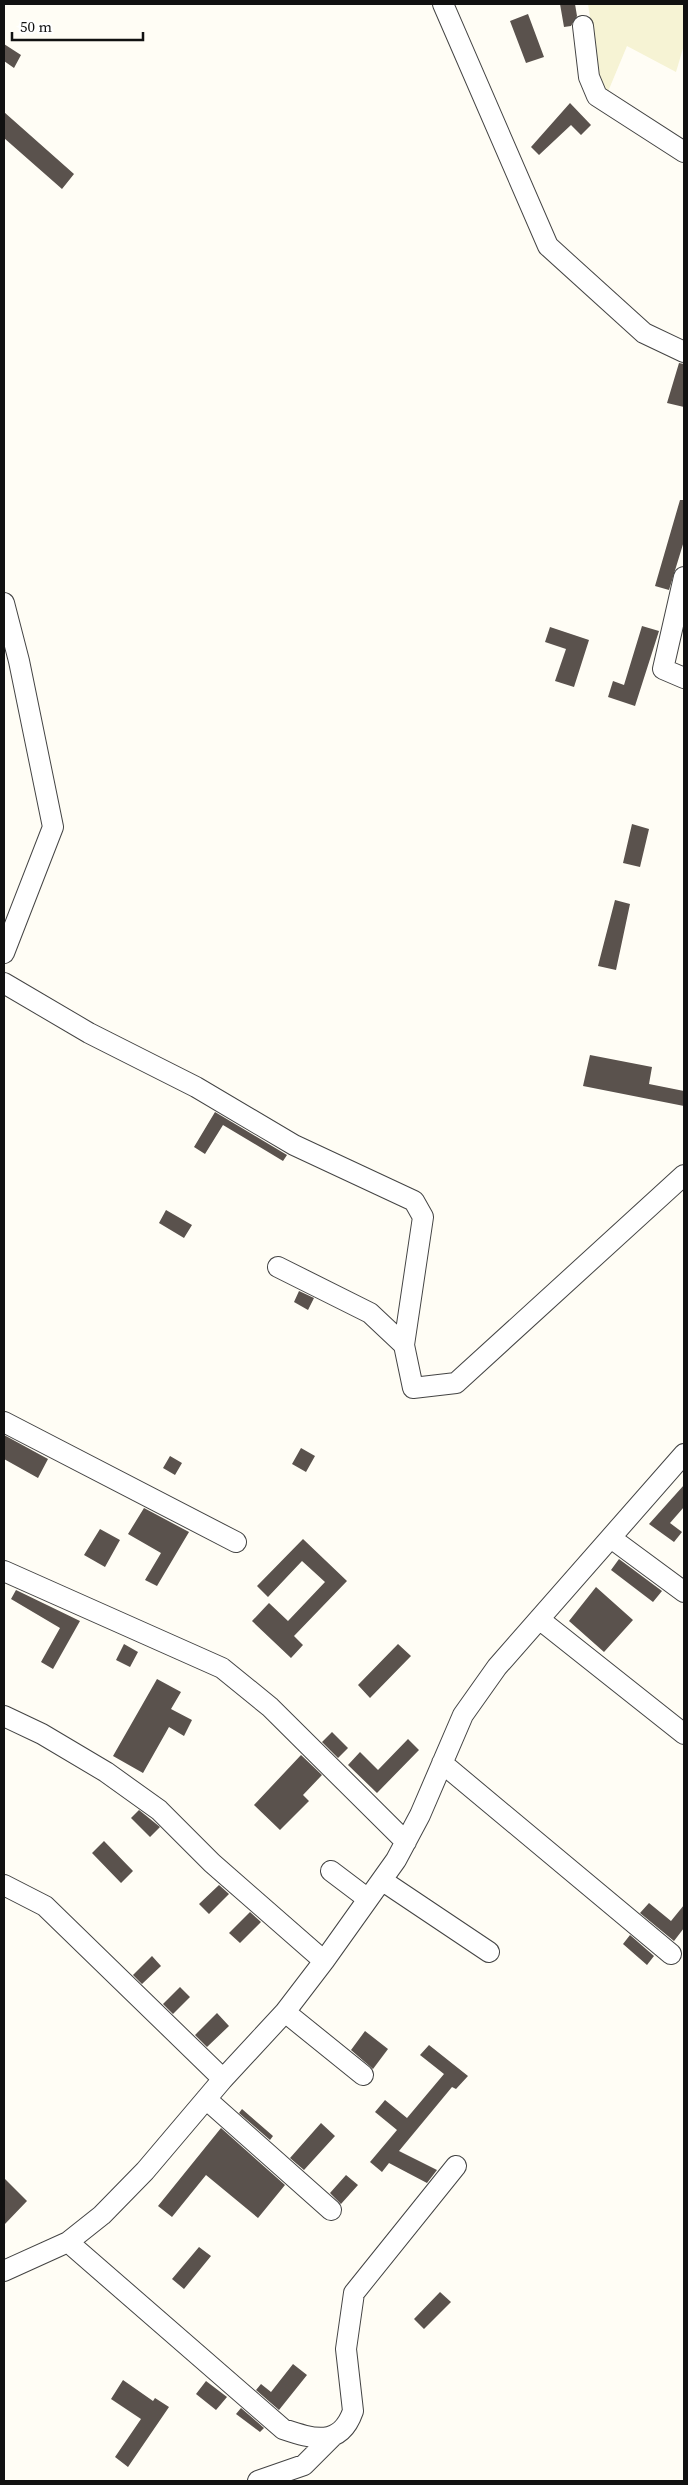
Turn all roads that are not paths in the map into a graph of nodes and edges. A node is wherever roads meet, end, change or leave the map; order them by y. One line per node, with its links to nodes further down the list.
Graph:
1 (443, 4): 4 (street)
2 (583, 26): 3 (street)
3 (684, 152)
4 (684, 352)
5 (684, 577): 7 (street)
6 (4, 603): 8 (street)
7 (684, 678)
8 (4, 953)
9 (4, 983): 12 (street)
10 (684, 1175): 12 (street)
11 (278, 1267): 12 (street)
12 (404, 1345)
13 (4, 1422): 16 (street)
14 (682, 1460): 15 (street)
15 (611, 1538): 18 (street); 19 (street)
16 (236, 1542)
17 (4, 1571): 23 (street)
18 (684, 1592)
19 (539, 1619): 21 (street); 22 (street)
20 (4, 1716): 30 (street)
21 (684, 1734)
22 (442, 1763): 23 (street); 29 (street)
23 (406, 1842): 25 (street)
24 (331, 1871): 27 (street)
25 (383, 1881): 27 (street); 28 (street)
26 (4, 1885): 33 (street)
27 (368, 1899): 30 (street)
28 (489, 1952)
29 (671, 1954)
30 (324, 1961): 31 (street)
31 (284, 2012): 32 (street); 33 (street)
32 (363, 2075)
33 (223, 2079): 34 (street)
34 (206, 2099): 36 (street); 37 (street)
35 (456, 2166): 39 (street)
36 (331, 2210)
37 (68, 2242): 38 (street); 39 (street)
38 (4, 2271)
39 (333, 2436): 40 (street)
40 (258, 2481)

